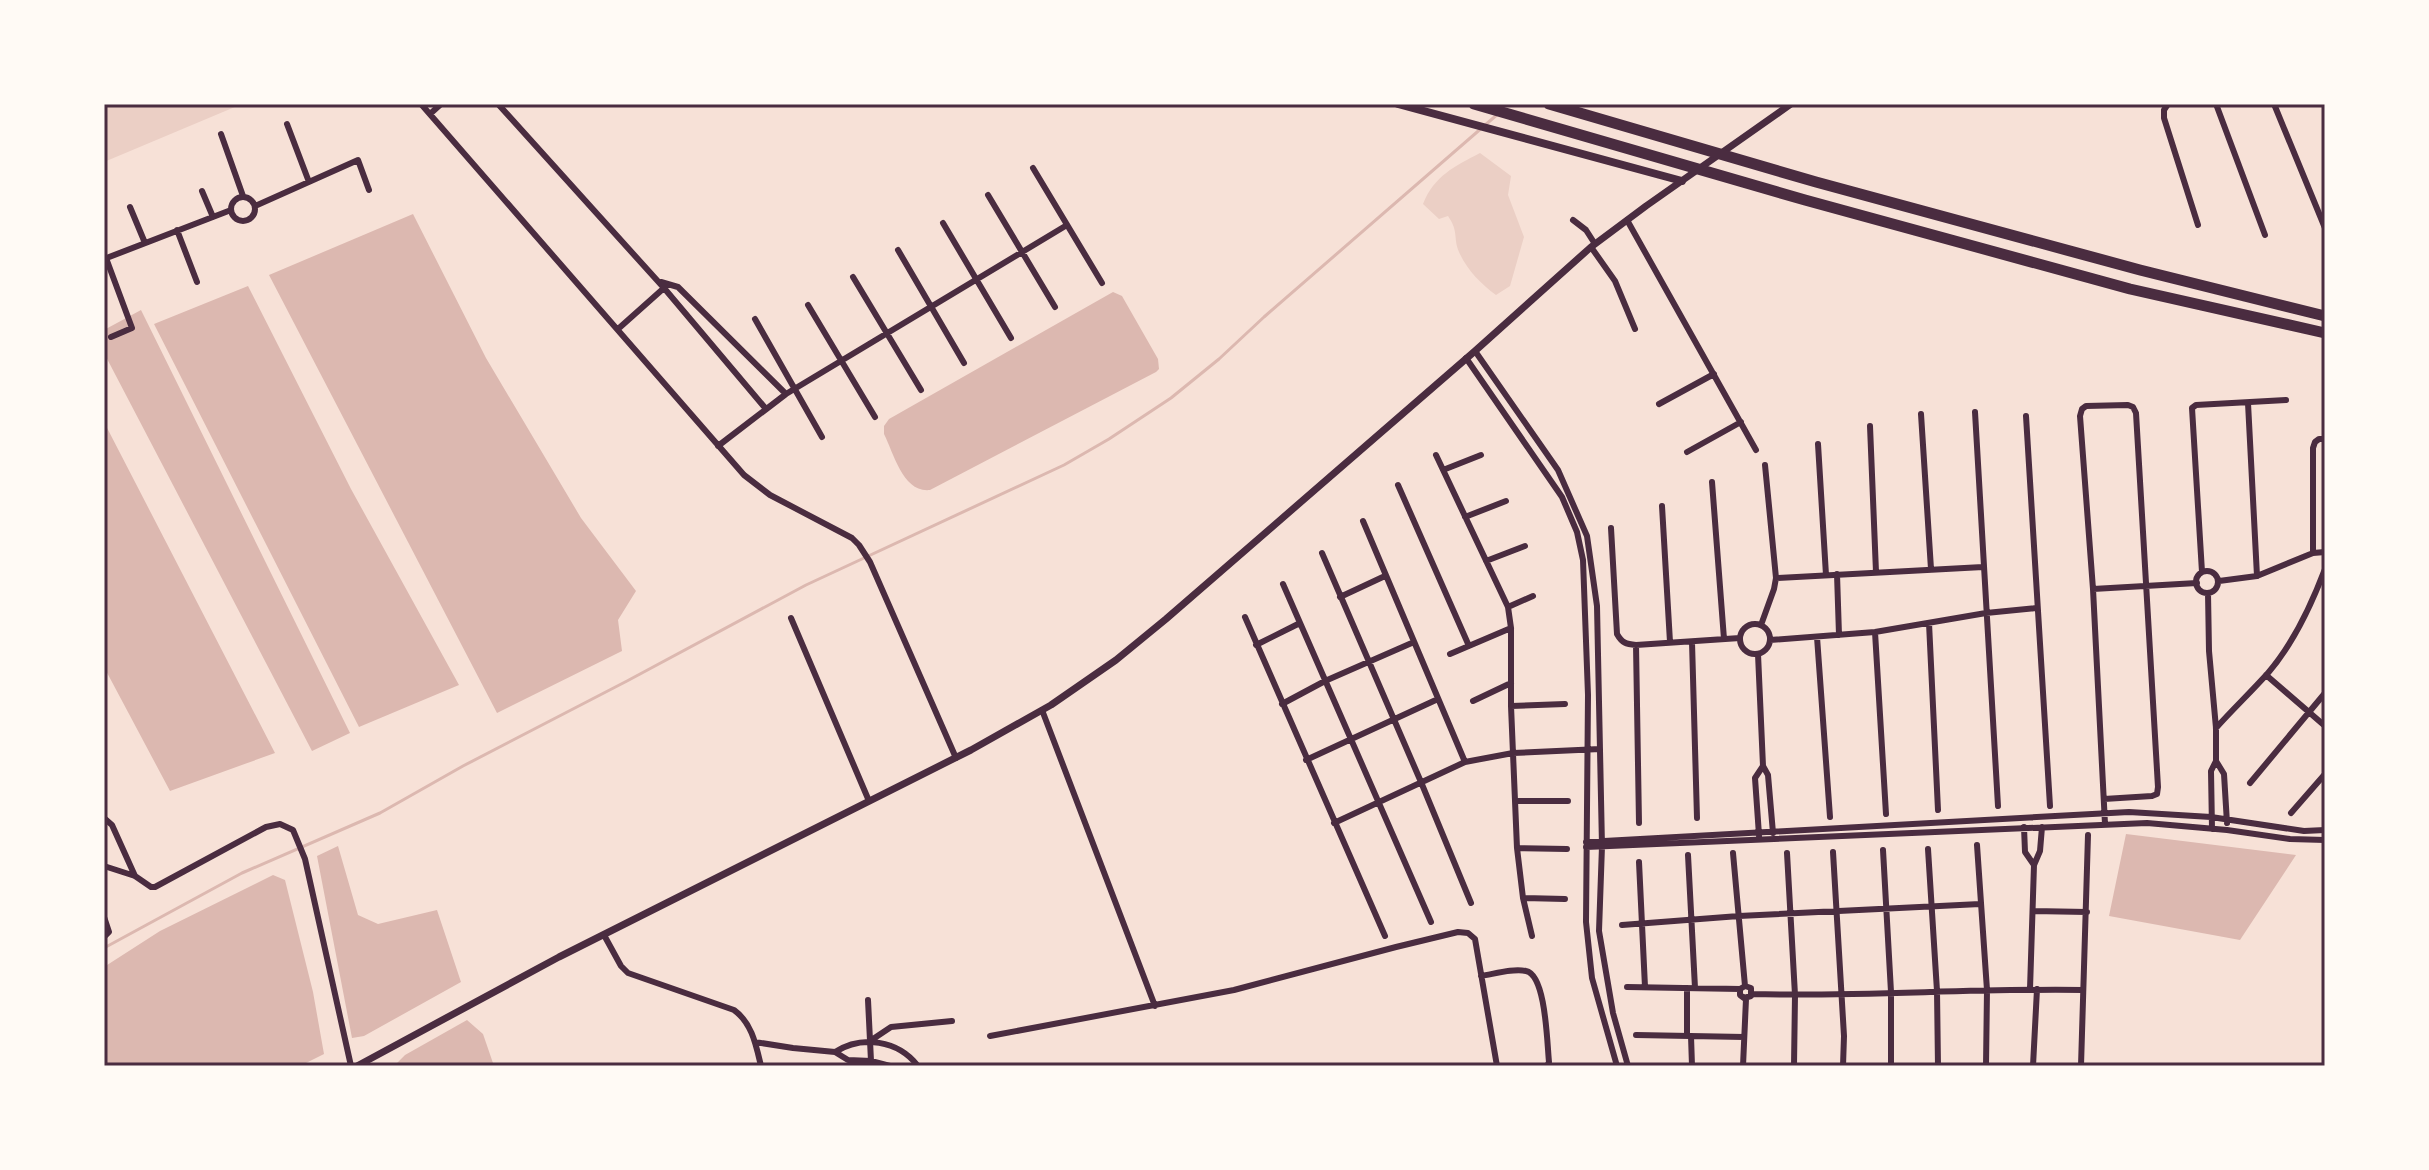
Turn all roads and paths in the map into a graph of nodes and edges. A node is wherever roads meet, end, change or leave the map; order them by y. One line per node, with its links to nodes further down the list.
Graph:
1 (421, 104): 11 (street)
2 (441, 104): 11 (street)
3 (498, 104): 40 (street)
4 (1398, 104): 15 (main road)
5 (1474, 104): 52 (highway)
6 (1549, 104): 47 (highway)
7 (1791, 104): 15 (street)
8 (2168, 104): 29 (street)
9 (2216, 104): 32 (street)
10 (2274, 104): 30 (street)
11 (430, 114): 49 (street)
12 (287, 124): 16 (street)
13 (221, 134): 20 (street)
14 (1033, 168): 28 (street)
15 (1682, 181): 26 (street)
16 (309, 182): 17 (street); 21 (street)
17 (369, 190)
18 (202, 191): 24 (street)
19 (988, 195): 36 (street)
20 (243, 196): 21 (street); 23 (street)
21 (255, 206): 23 (street)
22 (130, 207): 33 (street)
23 (231, 210): 24 (street)
24 (213, 217): 31 (street)
25 (1573, 220): 34 (street)
26 (1627, 220): 34 (street); 59 (street)
27 (943, 223): 39 (street)
28 (1067, 225): 36 (street); 42 (street)
29 (2198, 225)
30 (2325, 228)
31 (177, 230): 33 (street); 41 (street)
32 (2265, 235)
33 (145, 243): 37 (street)
34 (1593, 246): 50 (street); 55 (street)
35 (898, 250): 45 (street)
36 (1021, 253): 39 (street); 46 (street)
37 (105, 258): 53 (street)
38 (853, 277): 51 (street)
39 (976, 280): 45 (street); 54 (street)
40 (658, 281): 43 (street); 62 (street)
41 (197, 282)
42 (1102, 283)
43 (664, 288): 49 (street); 66 (street)
44 (808, 305): 57 (street)
45 (932, 306): 51 (street); 58 (street)
46 (1055, 307)
47 (2325, 316)
48 (755, 319): 60 (street)
49 (618, 329): 76 (street)
50 (1635, 329)
51 (888, 333): 57 (street); 61 (street)
52 (2325, 333)
53 (111, 337)
54 (1011, 338)
55 (1475, 351): 56 (street); 153 (street)
56 (1466, 358): 146 (street); 152 (street)
57 (841, 361): 60 (street); 70 (street)
58 (964, 363)
59 (1714, 374): 65 (street); 71 (street)
60 (795, 389): 62 (street); 73 (street)
61 (921, 390)
62 (786, 394): 66 (street)
63 (2286, 400): 64 (street)
64 (2248, 403): 99 (street); 103 (street)
65 (1659, 404)
66 (766, 409): 76 (street)
67 (1975, 412): 95 (street)
68 (1921, 414): 96 (street)
69 (2026, 416): 114 (street)
70 (875, 417)
71 (1741, 422): 77 (street); 78 (street)
72 (1870, 426): 98 (street)
73 (822, 437)
74 (2325, 439): 93 (street)
75 (1818, 444): 101 (street)
76 (718, 446): 155 (street)
77 (1756, 450)
78 (1687, 452)
79 (1436, 455): 82 (street)
80 (1481, 455): 82 (street)
81 (1765, 465): 104 (street)
82 (1443, 470): 87 (street)
83 (1712, 482): 126 (street)
84 (1398, 485): 133 (street)
85 (1506, 501): 87 (street)
86 (1662, 506): 129 (street)
87 (1465, 517): 94 (street)
88 (1363, 521): 102 (street)
89 (1611, 528): 132 (street)
90 (1525, 546): 94 (street)
91 (2325, 552): 93 (street)
92 (1322, 553): 112 (street)
93 (2313, 553): 103 (street)
94 (1486, 561): 113 (street)
95 (1983, 567): 96 (street); 115 (street)
96 (1931, 569): 98 (street)
97 (2325, 569): 137 (street)
98 (1876, 572): 100 (street)
99 (2202, 572): 105 (street); 106 (street)
100 (1837, 574): 101 (street); 123 (street)
101 (1826, 575): 104 (street)
102 (1385, 576): 112 (street); 128 (street)
103 (2257, 576): 105 (street)
104 (1776, 578): 120 (street)
105 (2219, 581): 110 (street)
106 (2197, 583): 108 (street); 110 (street)
107 (1283, 584): 118 (street)
108 (2146, 585): 109 (street); 109 (street); 163 (street)
109 (2093, 589): 163 (street)
110 (2208, 593): 150 (street)
111 (1533, 596): 113 (street)
112 (1340, 597): 136 (street)
113 (1508, 607): 121 (street)
114 (2037, 608): 115 (street); 169 (street)
115 (1986, 613): 119 (street); 168 (street)
116 (1245, 617): 131 (street)
117 (791, 618): 164 (street)
118 (1300, 623): 131 (street); 138 (street)
119 (1929, 623): 122 (street); 170 (street)
120 (1761, 625): 125 (street); 127 (street)
121 (1511, 628): 133 (street); 139 (street)
122 (1875, 632): 123 (street); 173 (street)
123 (1839, 635): 124 (street)
124 (1817, 637): 127 (street); 174 (street)
125 (1740, 638): 126 (street); 135 (street)
126 (1724, 639): 130 (street)
127 (1770, 640): 135 (street)
128 (1414, 642): 136 (street); 141 (street)
129 (1670, 642): 130 (street); 132 (street)
130 (1692, 642): 178 (street)
131 (1256, 645): 143 (street)
132 (1636, 645): 183 (street)
133 (1469, 646): 134 (street)
134 (1450, 654)
135 (1758, 654): 159 (street)
136 (1369, 661): 138 (street); 148 (street)
137 (2266, 675): 147 (street); 150 (street)
138 (1325, 681): 143 (street); 151 (street)
139 (1511, 683): 142 (street); 145 (street)
140 (2325, 693): 147 (street)
141 (1438, 699): 148 (street); 158 (street)
142 (1473, 701)
143 (1282, 704): 156 (street)
144 (1565, 704): 145 (street)
145 (1511, 706): 154 (street)
146 (1042, 710): 155 (street); 247 (street)
147 (2308, 712): 149 (street); 162 (street)
148 (1394, 719): 151 (street); 161 (street)
149 (2325, 726)
150 (2216, 728): 157 (street)
151 (1351, 739): 156 (street); 167 (street)
152 (1587, 749): 153 (street); 154 (street); 196 (street)
153 (1600, 749): 197 (street)
154 (1513, 753): 158 (street); 165 (street)
155 (956, 758): 164 (street)
156 (1306, 760): 182 (street)
157 (2216, 761): 176 (street); 180 (street)
158 (1465, 762): 161 (street)
159 (1763, 766): 190 (street); 193 (street)
160 (2325, 774): 172 (street)
161 (1421, 782): 167 (street); 213 (street)
162 (2250, 783)
163 (2104, 799): 171 (street)
164 (869, 801): 227 (street)
165 (1516, 801): 166 (street); 199 (street)
166 (1568, 801)
167 (1378, 802): 182 (street); 224 (street)
168 (1998, 806)
169 (2050, 806)
170 (1938, 810)
171 (2105, 813): 175 (street); 176 (street); 184 (street)
172 (2291, 813)
173 (1886, 814)
174 (1830, 817)
175 (2042, 817): 179 (street); 186 (street)
176 (2211, 817): 180 (street); 187 (street)
177 (104, 818): 210 (street)
178 (1697, 818)
179 (2023, 819): 181 (street); 185 (street)
180 (2227, 819): 188 (street); 189 (street)
181 (1942, 822): 190 (street); 191 (street)
182 (1334, 823): 228 (street)
183 (1639, 823)
184 (2105, 824): 186 (street); 187 (street)
185 (2024, 827): 186 (street); 191 (street); 208 (street)
186 (2042, 827): 208 (street)
187 (2212, 829): 188 (street)
188 (2227, 830): 194 (street)
189 (2325, 830)
190 (1773, 831): 193 (street); 195 (street)
191 (1943, 832): 195 (street)
192 (2088, 835): 218 (street)
193 (1758, 836): 195 (street); 197 (street)
194 (2325, 840)
195 (1773, 841)
196 (1586, 844): 197 (street); 233 (street)
197 (1602, 844): 232 (street)
198 (1977, 845): 214 (street)
199 (1517, 848): 200 (street); 211 (street)
200 (1567, 849)
201 (1928, 849): 215 (street)
202 (1883, 850): 216 (street)
203 (1833, 852): 219 (street)
204 (1733, 853): 221 (street)
205 (1787, 853): 220 (street)
206 (1688, 855): 223 (street)
207 (1639, 862): 225 (street)
208 (2034, 865): 217 (street)
209 (104, 866): 210 (street)
210 (135, 876): 257 (street)
211 (1523, 898): 212 (street); 229 (street)
212 (1565, 899)
213 (1471, 903)
214 (1980, 904): 215 (street); 239 (street)
215 (1931, 907): 216 (street); 241 (street)
216 (1886, 909): 219 (street); 242 (street)
217 (2033, 911): 218 (street); 238 (street)
218 (2087, 912): 240 (street)
219 (1838, 913): 220 (street); 243 (street)
220 (1790, 914): 221 (street); 244 (street)
221 (1739, 916): 223 (street); 237 (street)
222 (104, 917): 230 (street)
223 (1691, 919): 225 (street); 236 (street)
224 (1431, 922)
225 (1642, 923): 226 (street); 235 (street)
226 (1622, 925)
227 (604, 935): 254 (street); 258 (street)
228 (1385, 936)
229 (1532, 936)
230 (104, 937)
231 (1481, 976): 247 (street); 262 (street); 263 (street)
232 (1605, 977): 233 (street); 265 (street)
233 (1592, 978): 264 (street)
234 (1627, 987): 235 (street)
235 (1645, 987): 236 (street)
236 (1691, 988): 237 (street); 251 (street)
237 (1743, 988): 245 (street)
238 (2034, 989): 239 (street); 240 (street); 273 (street)
239 (1987, 990): 241 (street); 272 (street)
240 (2083, 990): 274 (street)
241 (1937, 991): 242 (street); 271 (street)
242 (1891, 992): 243 (street); 270 (street)
243 (1842, 993): 244 (street); 269 (street)
244 (1795, 995): 245 (street); 268 (street)
245 (1749, 997): 252 (street)
246 (868, 1000): 253 (street)
247 (1155, 1006): 250 (street)
248 (952, 1021): 253 (street)
249 (1636, 1035): 251 (street)
250 (990, 1036)
251 (1689, 1036): 252 (street); 266 (street)
252 (1744, 1037): 267 (street)
253 (870, 1041): 255 (street); 256 (street); 261 (street)
254 (755, 1042): 255 (street); 259 (street)
255 (835, 1052): 256 (street)
256 (871, 1061): 260 (street)
257 (351, 1066)
258 (357, 1066)
259 (761, 1066)
260 (890, 1066)
261 (918, 1066)
262 (1497, 1066)
263 (1547, 1066)
264 (1617, 1066)
265 (1628, 1066)
266 (1692, 1066)
267 (1743, 1066)
268 (1794, 1066)
269 (1843, 1066)
270 (1891, 1066)
271 (1938, 1066)
272 (1986, 1066)
273 (2033, 1066)
274 (2081, 1066)

